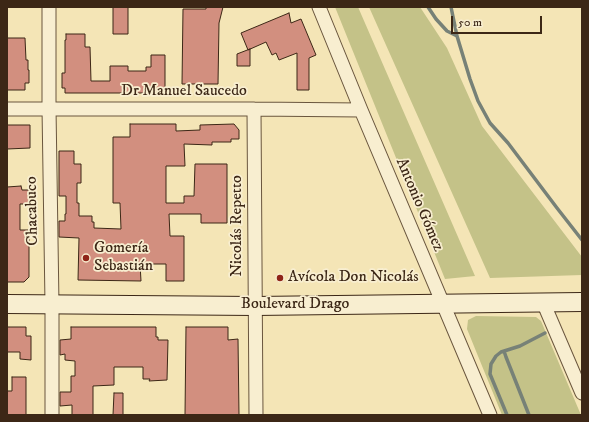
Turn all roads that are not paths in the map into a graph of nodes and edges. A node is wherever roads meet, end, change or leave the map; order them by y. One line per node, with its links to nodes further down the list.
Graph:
1 (49, 7): 3 (street, Chacabuco)
2 (319, 7): 6 (street, Antonio Gómez)
3 (49, 108): 4 (street, Dr Manuel Saucedo); 5 (street, Dr Manuel Saucedo); 10 (street, Chacabuco)
4 (7, 109)
5 (254, 109): 6 (street, Dr Manuel Saucedo); 12 (street, Nicolás Repetto)
6 (361, 110): 11 (street, Antonio Gómez)
7 (543, 302): 8 (main road, Boulevard Drago); 11 (main road, Boulevard Drago); 13 (street)
8 (582, 302)
9 (7, 304): 10 (main road, Boulevard Drago)
10 (52, 304): 12 (main road, Boulevard Drago); 14 (street, Chacabuco)
11 (443, 304): 12 (main road, Boulevard Drago); 16 (street, Antonio Gómez)
12 (255, 306): 15 (street, Nicolás Repetto)
13 (582, 393)
14 (52, 415)
15 (256, 415)
16 (490, 415)

